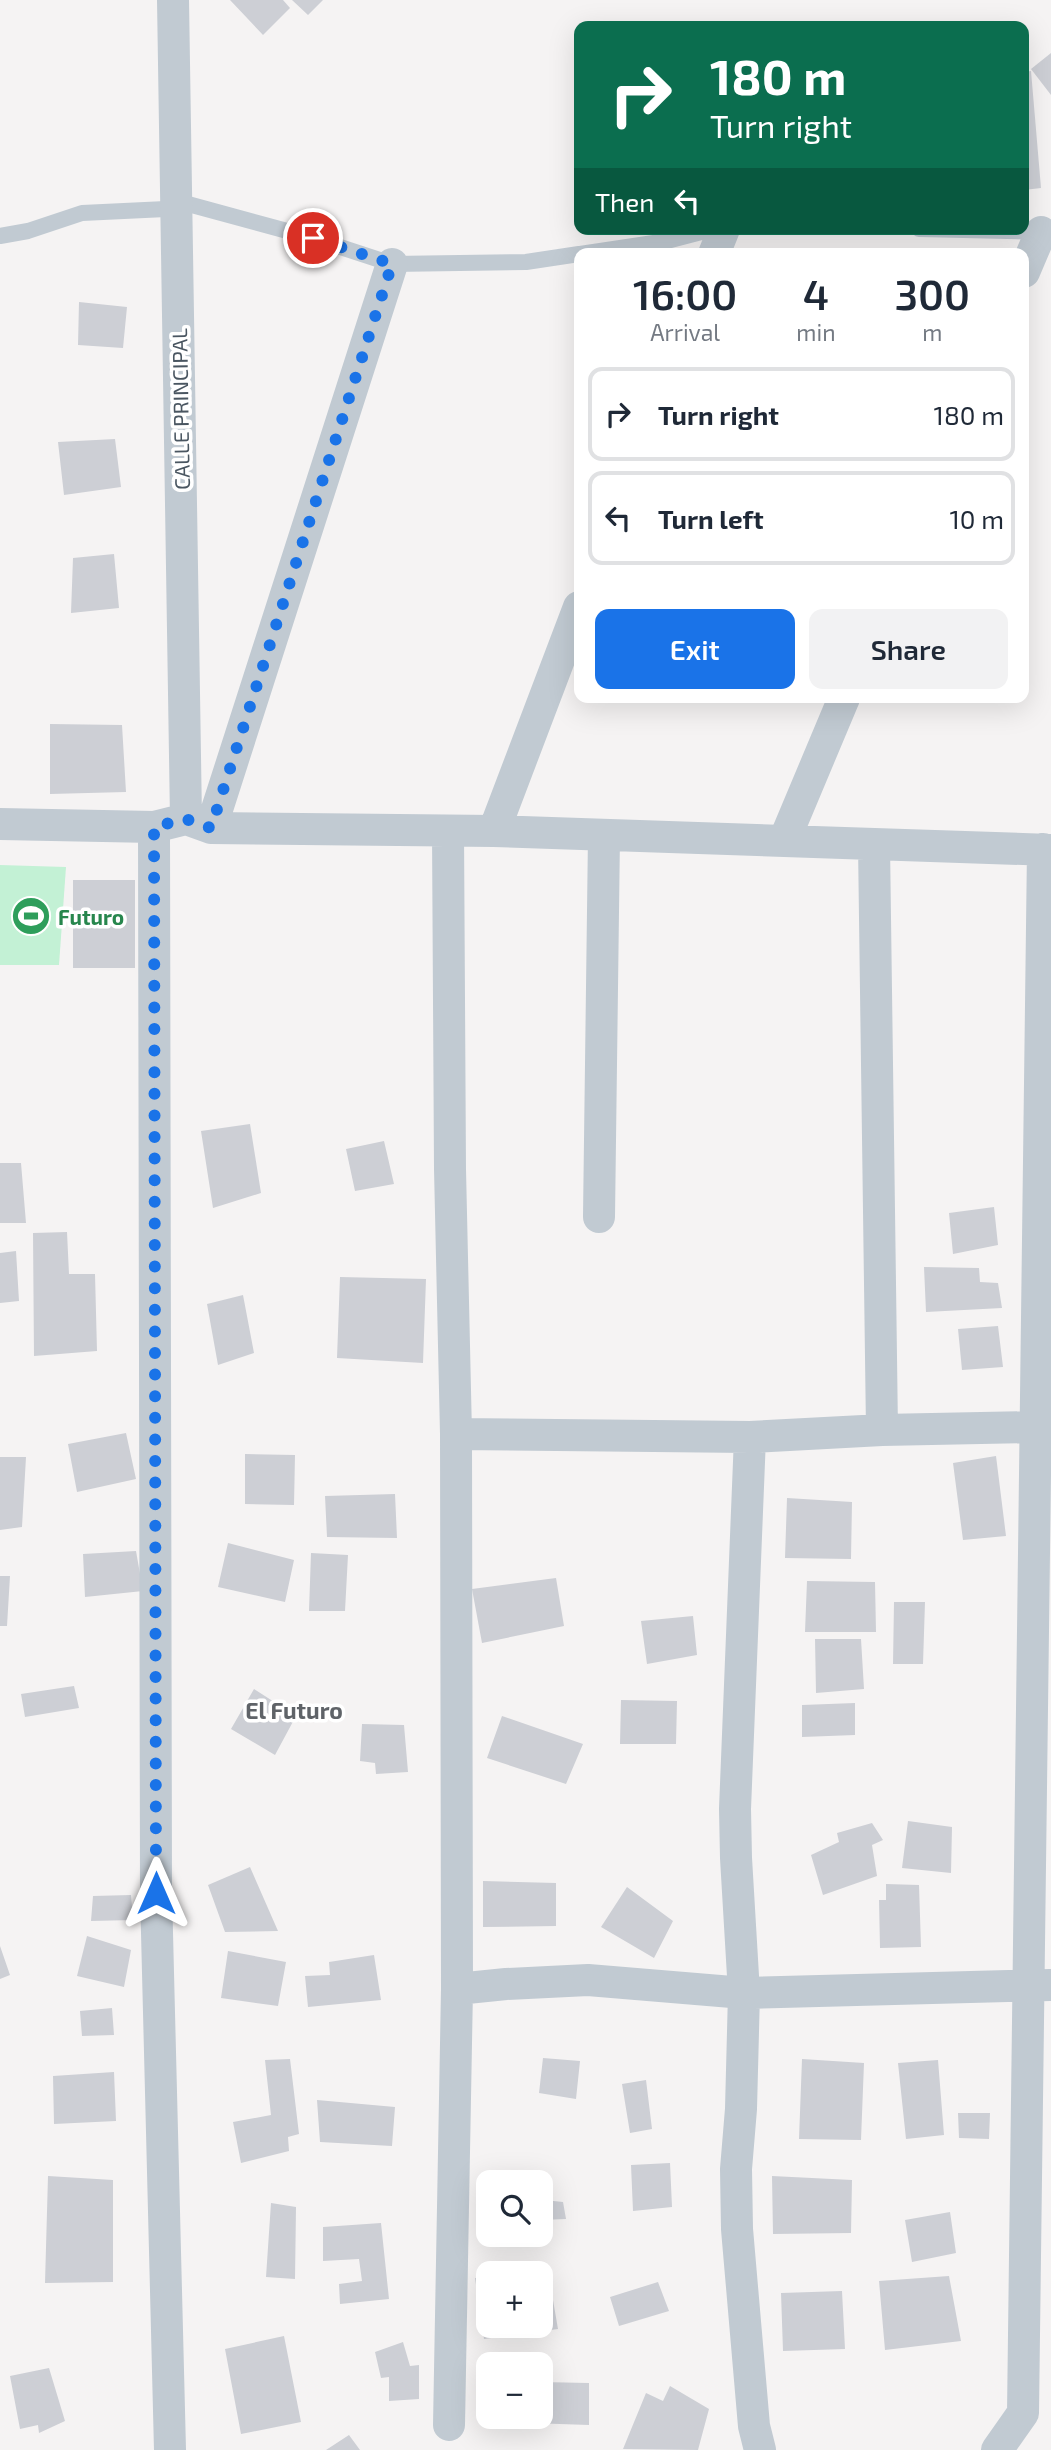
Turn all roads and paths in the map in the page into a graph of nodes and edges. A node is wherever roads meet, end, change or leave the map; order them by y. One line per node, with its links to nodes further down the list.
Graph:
1 (173, 0): 2 (street, CALLE PRINCIPAL)
2 (177, 201): 5 (lane); 9 (lane); 12 (street, CALLE PRINCIPAL)
3 (1046, 232): 8 (street)
4 (690, 235): 6 (lane)
5 (0, 236)
6 (620, 248)
7 (574, 255): 9 (lane)
8 (1029, 263)
9 (392, 264): 12 (street)
10 (574, 620): 16 (street)
11 (842, 703): 18 (street)
12 (199, 823): 14 (street); 15 (street)
13 (0, 824): 14 (street)
14 (154, 827): 32 (street)
15 (448, 831): 16 (street); 25 (street)
16 (494, 831): 17 (street)
17 (604, 835): 18 (street); 21 (street)
18 (784, 841): 19 (street)
19 (874, 844): 20 (street); 24 (street)
20 (1047, 850): 22 (street)
21 (599, 1217)
22 (1044, 1360): 23 (street)
23 (1036, 1427): 24 (street); 27 (street)
24 (882, 1430): 26 (street)
25 (456, 1434): 26 (street); 28 (street)
26 (750, 1437): 29 (street)
27 (1040, 1985): 29 (street); 30 (street)
28 (457, 1989): 29 (street); 31 (street)
29 (744, 1993): 33 (street)
30 (1037, 2374): 34 (street)
31 (449, 2425)
32 (170, 2450)
33 (760, 2450)
34 (997, 2450)

